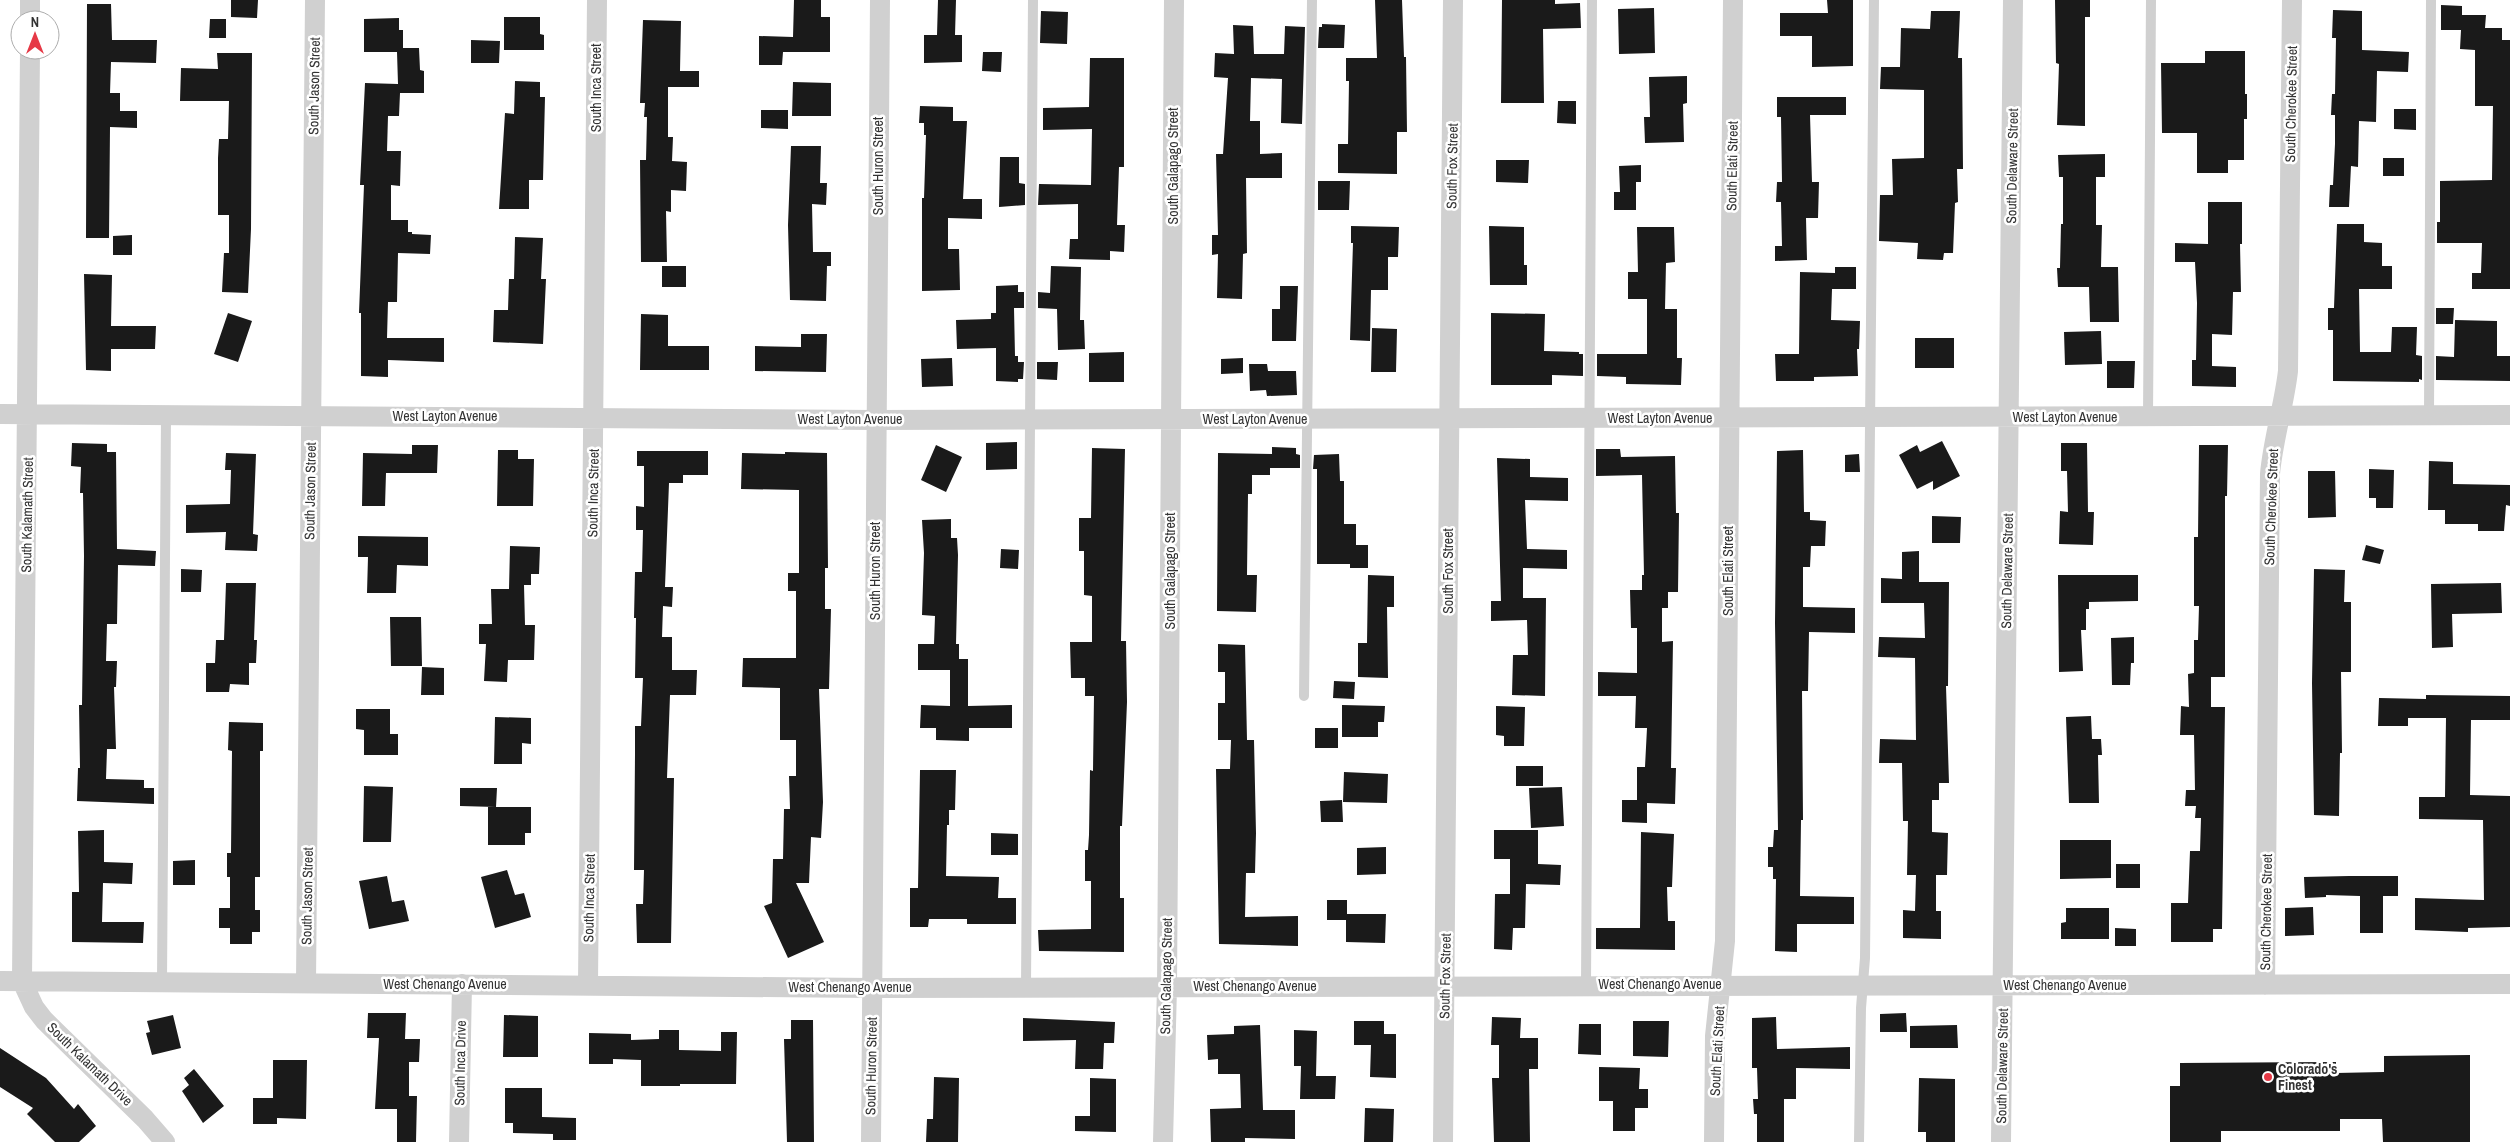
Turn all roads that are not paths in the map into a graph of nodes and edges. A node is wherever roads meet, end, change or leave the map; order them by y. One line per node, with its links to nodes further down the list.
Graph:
1 (315, 0): 21 (street, South Jason Street)
2 (597, 0): 22 (street, South Inca Street)
3 (880, 0): 33 (street, South Huron Street)
4 (1033, 0): 30 (lane)
5 (1174, 0): 31 (street, South Galapago Street)
6 (1312, 0): 32 (lane)
7 (1453, 0): 27 (street, South Fox Street)
8 (1592, 0): 28 (lane)
9 (1733, 0): 29 (street, South Elati Street)
10 (1874, 0): 25 (lane)
11 (2013, 0): 26 (street, South Delaware Street)
12 (2151, 0): 23 (lane)
13 (2292, 0): 24 (street, South Cherokee Street)
14 (2430, 0): 19 (lane)
15 (30, 60): 17 (street, South Kalamath Street)
16 (0, 414): 17 (street, West Layton Avenue)
17 (28, 414): 18 (street, West Layton Avenue); 36 (street, South Kalamath Street)
18 (166, 415): 21 (street, West Layton Avenue); 37 (lane)
19 (2429, 415): 20 (street, West Layton Avenue); 24 (street, West Layton Avenue)
20 (2510, 415)
21 (311, 416): 22 (street, West Layton Avenue); 38 (street, South Jason Street)
22 (594, 416): 33 (street, West Layton Avenue); 43 (street, South Inca Street)
23 (2148, 416): 24 (street, West Layton Avenue); 26 (street, West Layton Avenue)
24 (2279, 416): 46 (street, South Cherokee Street)
25 (1869, 417): 26 (street, West Layton Avenue); 29 (street, West Layton Avenue); 41 (lane)
26 (2009, 417): 45 (street, South Delaware Street)
27 (1449, 418): 28 (street, West Layton Avenue); 32 (street, West Layton Avenue); 47 (street, South Fox Street)
28 (1589, 418): 29 (street, West Layton Avenue); 44 (lane)
29 (1730, 418): 40 (street, South Elati Street)
30 (1029, 419): 31 (street, West Layton Avenue); 33 (street, West Layton Avenue); 48 (lane)
31 (1171, 419): 32 (street, West Layton Avenue); 49 (street, South Galapago Street)
32 (1308, 419): 34 (lane)
33 (876, 420): 50 (street, South Huron Street)
34 (1304, 696)
35 (0, 981): 36 (street, West Chenango Avenue)
36 (22, 981): 37 (street, West Chenango Avenue); 51 (street, South Kalamath Drive)
37 (162, 982): 38 (street, West Chenango Avenue)
38 (306, 983): 39 (street, West Chenango Avenue)
39 (462, 984): 43 (street, West Chenango Avenue); 52 (street, South Inca Drive)
40 (1721, 984): 41 (street, West Chenango Avenue); 44 (street, West Chenango Avenue); 56 (street, South Elati Street)
41 (1862, 984): 45 (street, West Chenango Avenue); 57 (lane)
42 (2510, 984): 46 (street, West Chenango Avenue)
43 (588, 985): 50 (street, West Chenango Avenue)
44 (1586, 985): 47 (street, West Chenango Avenue)
45 (2003, 985): 46 (street, West Chenango Avenue); 58 (street, South Delaware Street)
46 (2265, 985)
47 (1445, 986): 49 (street, West Chenango Avenue); 55 (street, South Fox Street)
48 (1026, 987): 49 (street, West Chenango Avenue); 50 (street, West Chenango Avenue)
49 (1167, 987): 54 (street, South Galapago Street)
50 (872, 988): 53 (street, South Huron Street)
51 (165, 1142)
52 (459, 1142)
53 (870, 1142)
54 (1163, 1142)
55 (1443, 1142)
56 (1714, 1142)
57 (1859, 1142)
58 (2001, 1142)

